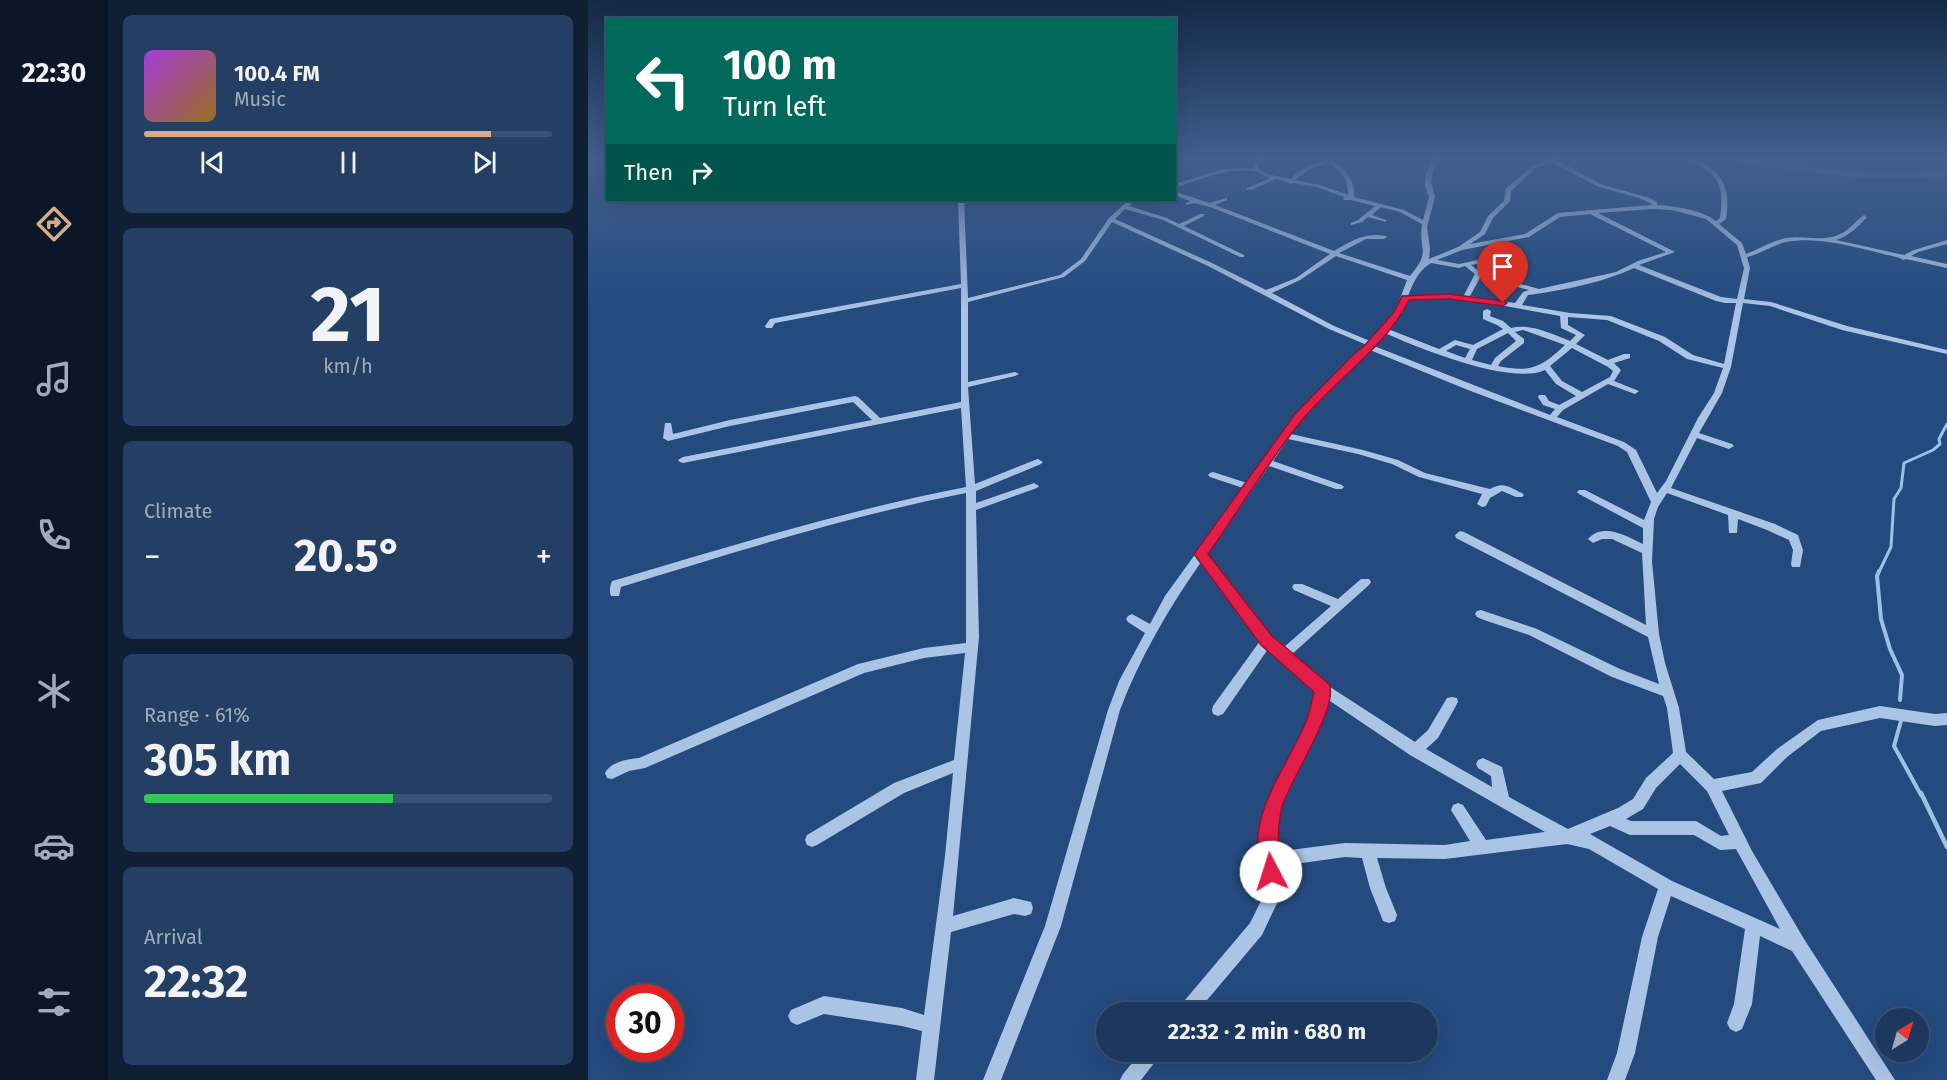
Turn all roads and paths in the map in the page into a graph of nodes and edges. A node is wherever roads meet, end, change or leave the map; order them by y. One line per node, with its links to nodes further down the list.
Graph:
1 (961, 209): 42 (street)
2 (1122, 209): 16 (street)
3 (1141, 209): 21 (street)
4 (1221, 209): 23 (street)
5 (1374, 209): 14 (street)
6 (1396, 209): 18 (street)
7 (1429, 209): 18 (street)
8 (1499, 209): 28 (street)
9 (1629, 209): 12 (street)
10 (1669, 209): 19 (street)
11 (1724, 209): 19 (street)
12 (1592, 213): 28 (street); 36 (street)
13 (1202, 215): 21 (street)
14 (1367, 215): 17 (street); 20 (street)
15 (1864, 217): 26 (street)
16 (1111, 219): 44 (street); 47 (street)
17 (1384, 221)
18 (1425, 223): 34 (street)
19 (1717, 223): 31 (street)
20 (1353, 224)
21 (1179, 226): 30 (street)
22 (1302, 229): 23 (street)
23 (1290, 236): 29 (street)
24 (1384, 237): 29 (street)
25 (1924, 238): 27 (street)
26 (1832, 241): 31 (street); 33 (street)
27 (1943, 243): 33 (street)
28 (1460, 248): 34 (street)
29 (1335, 253): 41 (street); 44 (street)
30 (1242, 256)
31 (1744, 256): 48 (street)
32 (1523, 258): 35 (street)
33 (1903, 258): 38 (street)
34 (1428, 262): 35 (street); 41 (street)
35 (1466, 264): 40 (street)
36 (1633, 265): 43 (street); 48 (street)
37 (1504, 266): 39 (street)
38 (1947, 266)
39 (1493, 271): 40 (street); 43 (street)
40 (1479, 274): 45 (street)
41 (1411, 279): 46 (street)
42 (964, 285): 47 (street); 52 (street)
43 (1539, 290): 49 (street)
44 (1266, 293): 56 (street)
45 (1466, 297): 46 (street); 49 (street)
46 (1405, 298): 53 (street)
47 (964, 301): 69 (street)
48 (1740, 303): 59 (street); 64 (street)
49 (1517, 307): 51 (street)
50 (1487, 311): 54 (street)
51 (1564, 314): 55 (street); 64 (street)
52 (769, 326)
53 (1384, 330): 56 (street); 58 (street)
54 (1508, 330): 55 (street); 57 (street); 65 (street)
55 (1570, 345): 62 (street); 63 (street)
56 (1370, 346): 78 (street); 82 (street)
57 (1474, 348): 58 (street); 61 (street)
58 (1441, 351): 61 (street)
59 (1947, 352)
60 (1627, 356): 62 (street)
61 (1468, 360): 65 (street)
62 (1610, 362): 68 (street)
63 (1543, 366): 66 (street); 70 (street)
64 (1727, 367): 81 (street)
65 (1493, 368): 66 (street)
66 (1526, 371): 70 (street)
67 (1015, 374): 69 (street)
68 (1607, 381): 71 (street); 73 (street)
69 (964, 385): 76 (street)
70 (1561, 385): 73 (street)
71 (1635, 392)
72 (825, 395): 75 (street)
73 (1583, 396): 77 (street)
74 (1542, 397): 77 (street)
75 (855, 399): 79 (street); 80 (street)
76 (966, 404): 79 (street); 91 (street)
77 (1560, 408): 78 (street)
78 (1552, 418): 96 (street)
79 (877, 420): 84 (street)
80 (668, 425)
81 (1694, 434): 83 (street); 92 (street)
82 (1285, 436): 86 (street); 94 (street)
83 (1729, 446)
84 (683, 460)
85 (1038, 462): 91 (street)
86 (1267, 462): 89 (street); 90 (street)
87 (1213, 475): 89 (street)
88 (1034, 486): 98 (street)
89 (1250, 487): 105 (street)
90 (1339, 487)
91 (970, 489): 98 (street); 109 (street)
92 (1665, 489): 96 (street); 99 (street)
93 (1582, 492): 100 (street)
94 (1491, 493): 95 (street); 97 (street)
95 (1519, 495)
96 (1656, 502): 100 (street)
97 (1482, 504)
98 (971, 508): 116 (street)
99 (1733, 514): 101 (street); 106 (street)
100 (1648, 526): 104 (street)
101 (1733, 531)
102 (1460, 535): 114 (street)
103 (1593, 539): 104 (street)
104 (1647, 551): 114 (street)
105 (1201, 554): 113 (street); 115 (street)
106 (1796, 564)
107 (1365, 582): 110 (street)
108 (1298, 587): 110 (street)
109 (615, 593)
110 (1340, 605): 117 (street)
111 (1481, 614): 119 (street)
112 (1132, 619): 113 (street)
113 (1152, 631): 150 (street)
114 (1653, 634): 119 (street)
115 (1267, 641): 117 (street); 121 (street)
116 (972, 647): 125 (street); 127 (street)
117 (1283, 655): 118 (street)
118 (1323, 689): 123 (street); 138 (street)
119 (1668, 692): 124 (street)
120 (1452, 702): 123 (street)
121 (1218, 710)
122 (1947, 719): 128 (street)
123 (1415, 751): 129 (street)
124 (1680, 755): 128 (street); 131 (street)
125 (961, 764): 133 (street); 142 (street)
126 (1483, 764): 129 (street)
127 (612, 773)
128 (1712, 786): 134 (street)
129 (1504, 801): 132 (street)
130 (1458, 810): 135 (street)
131 (1611, 819): 132 (street); 134 (street)
132 (1567, 837): 135 (street); 137 (street)
133 (812, 840)
134 (1739, 841): 143 (street)
135 (1482, 846): 136 (street)
136 (1367, 850): 138 (street); 140 (street)
137 (1667, 886): 141 (street); 152 (street)
138 (1274, 894): 144 (street)
139 (1025, 908): 142 (street)
140 (1389, 915)
141 (1753, 925): 143 (street); 146 (street)
142 (944, 926): 147 (street)
143 (1798, 945): 153 (street)
144 (1194, 1002)
145 (797, 1016): 147 (street)
146 (1736, 1023)
147 (932, 1025): 149 (street)
148 (1143, 1062): 151 (street)
149 (925, 1080)
150 (992, 1080)
151 (1128, 1080)
152 (1616, 1080)
153 (1886, 1080)

